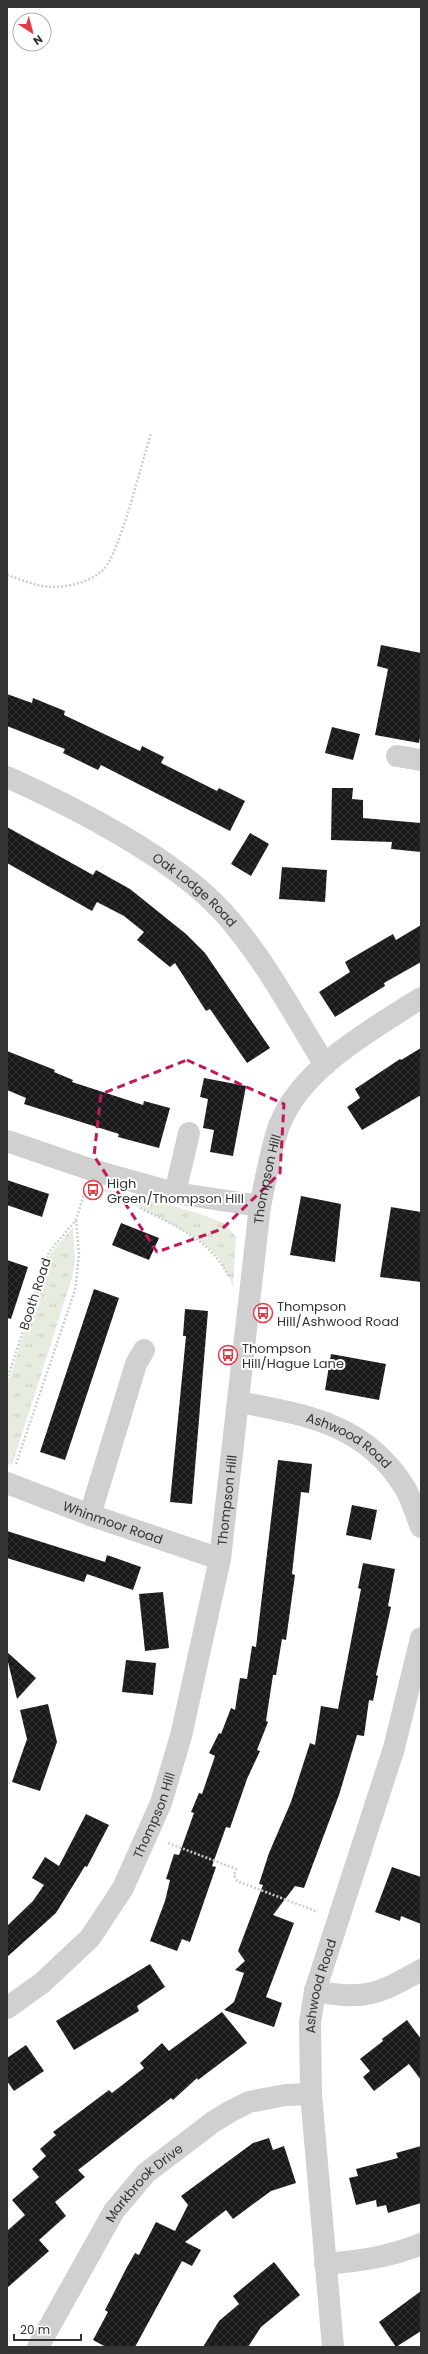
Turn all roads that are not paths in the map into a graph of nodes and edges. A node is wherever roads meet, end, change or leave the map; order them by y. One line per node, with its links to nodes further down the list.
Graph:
1 (397, 756): 2 (street)
2 (421, 760)
3 (7, 777): 5 (street, Oak Lodge Road)
4 (421, 998): 5 (street, Thompson Hill)
5 (325, 1065): 9 (street, Thompson Hill)
6 (189, 1133): 8 (street)
7 (7, 1141): 8 (street)
8 (175, 1192): 9 (street)
9 (260, 1206): 11 (street, Thompson Hill)
10 (144, 1350): 14 (street)
11 (238, 1402): 13 (street, Ashwood Road); 15 (street, Thompson Hill)
12 (8, 1483): 14 (street, Whinmoor Road)
13 (419, 1514)
14 (90, 1515): 15 (street, Whinmoor Road)
15 (220, 1559): 19 (street, Thompson Hill)
16 (421, 1638): 18 (street, Ashwood Road)
17 (421, 1970): 18 (street)
18 (315, 1991): 20 (street, Ashwood Road)
19 (7, 2008)
20 (312, 2094): 22 (street, Ashwood Road); 23 (street, Markbrook Drive)
21 (421, 2244): 22 (street)
22 (326, 2264): 24 (street, Ashwood Road)
23 (38, 2347)
24 (333, 2347)

